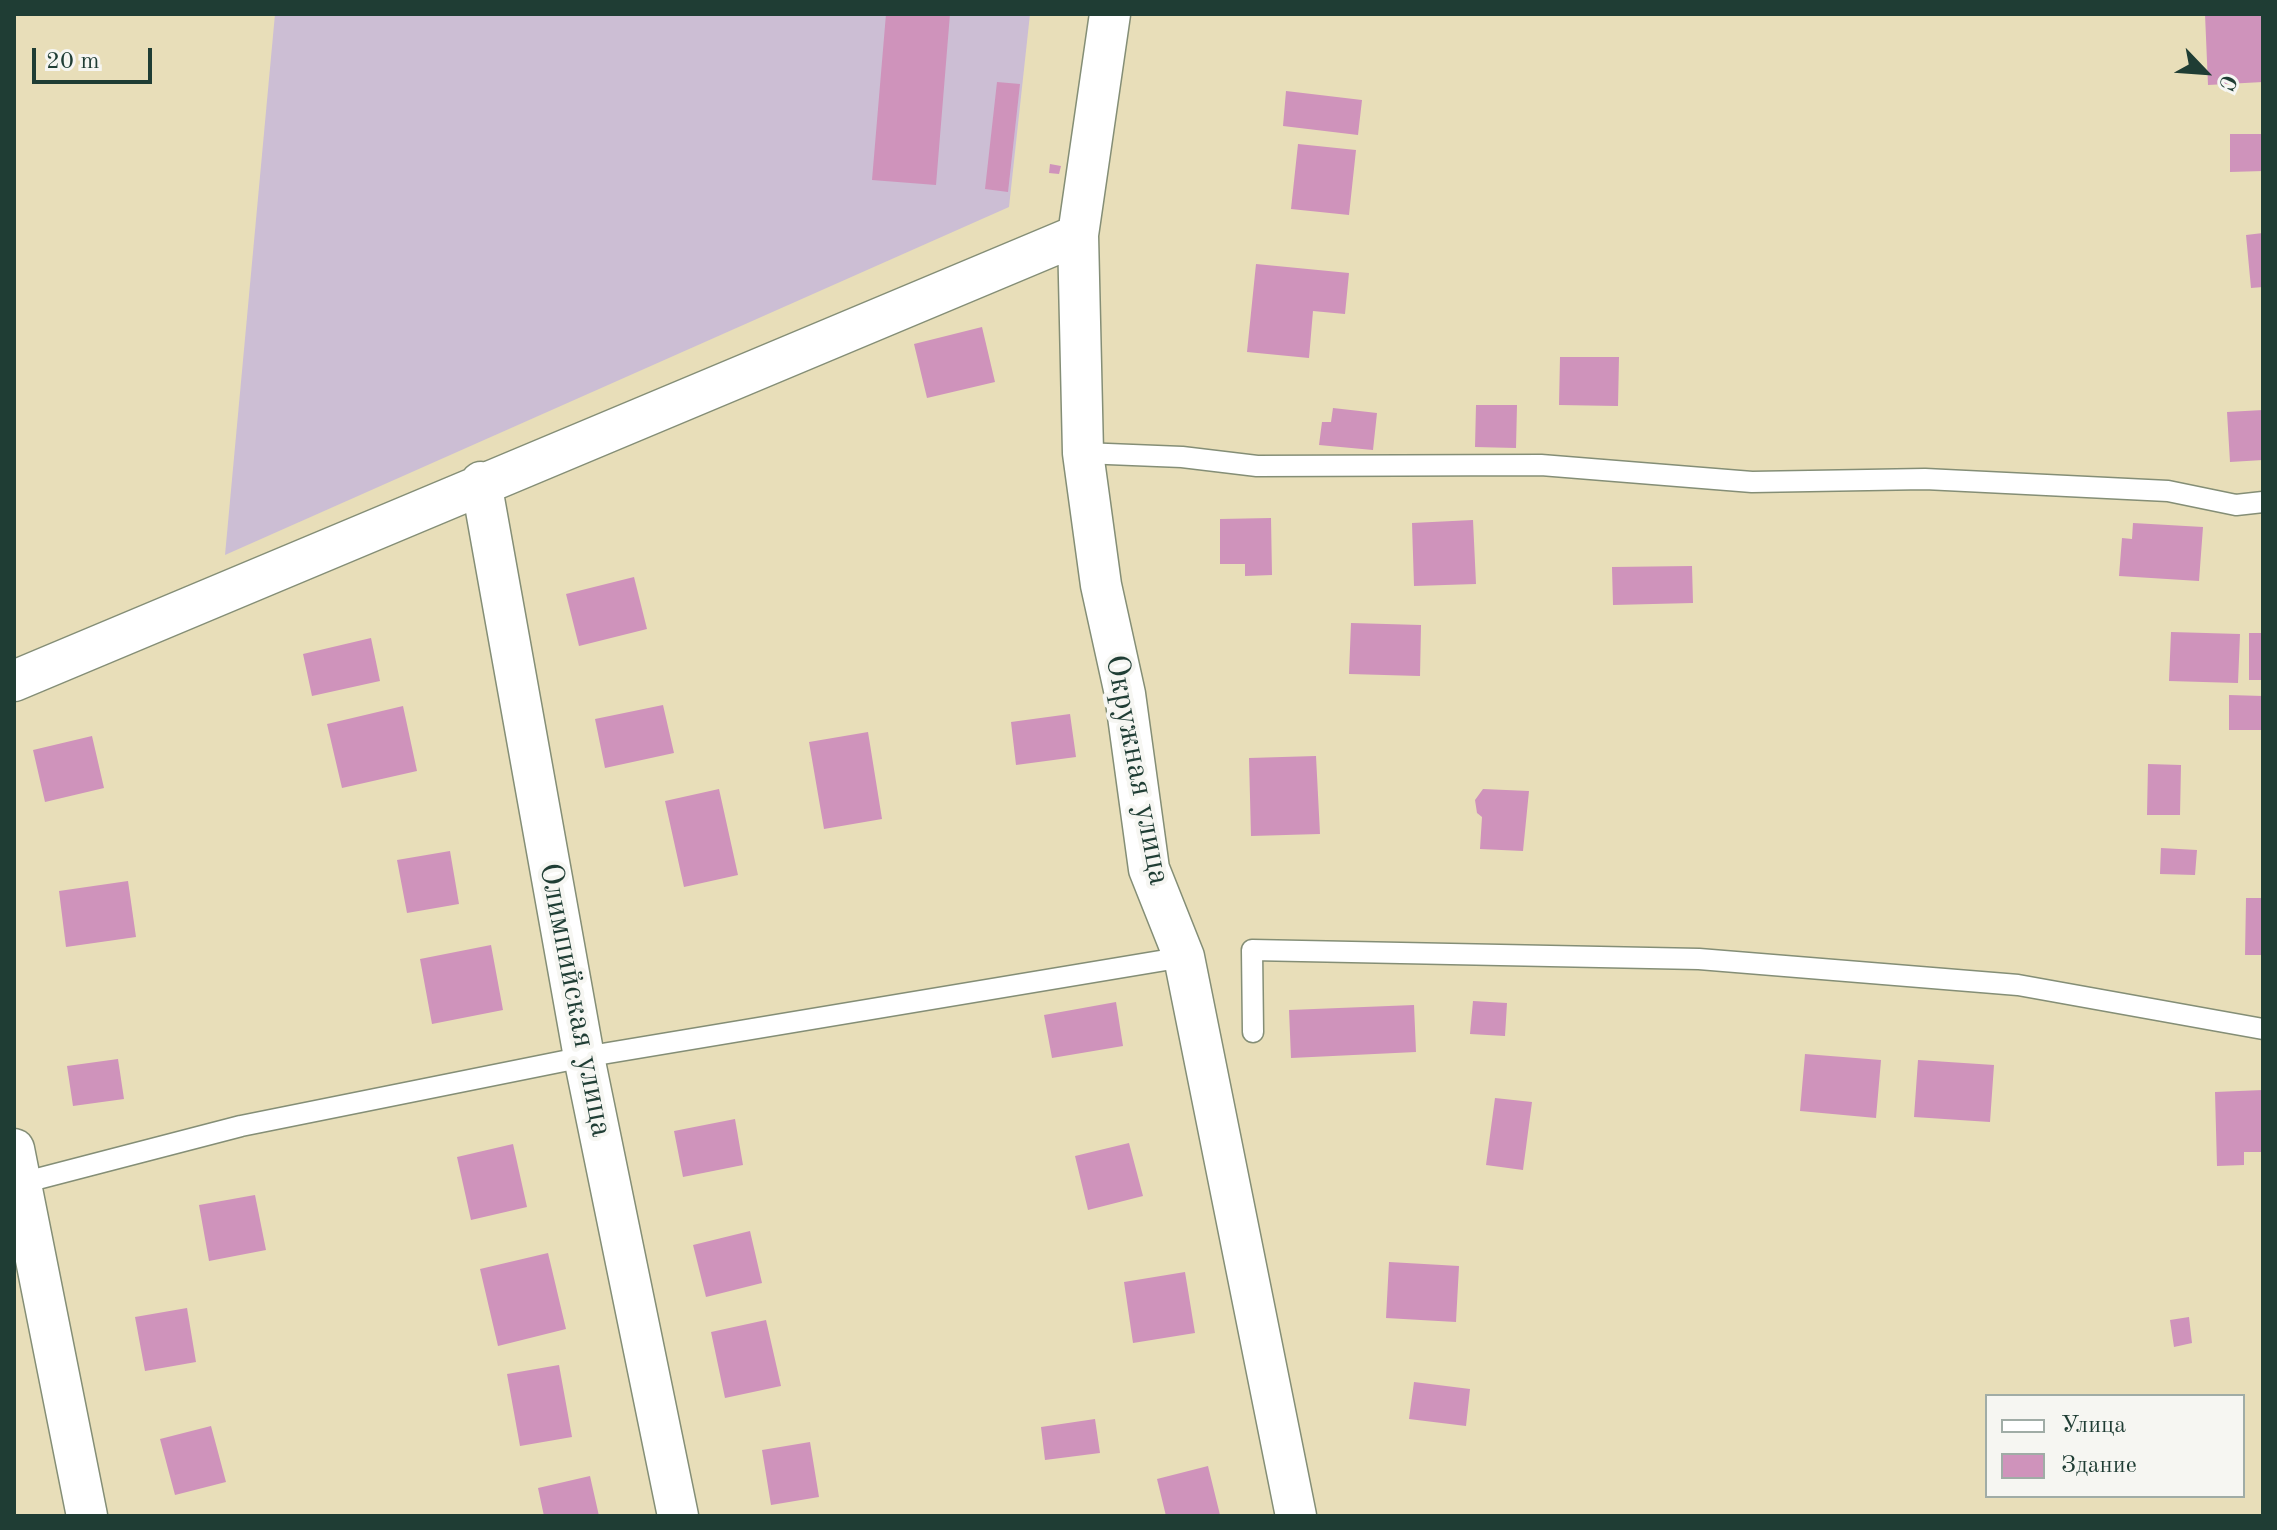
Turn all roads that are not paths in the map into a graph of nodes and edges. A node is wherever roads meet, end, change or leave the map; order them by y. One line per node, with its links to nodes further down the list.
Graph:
1 (1110, 14): 2 (street, Окружная улица)
2 (1078, 235): 3 (street, Окружная улица); 4 (street)
3 (1083, 453): 5 (lane); 7 (street, Окружная улица)
4 (481, 482): 6 (street); 10 (street, Олимпийская улица)
5 (2263, 502)
6 (14, 681)
7 (1184, 957): 10 (lane); 14 (street, Окружная улица)
8 (2263, 1029): 9 (lane)
9 (1253, 1032)
10 (584, 1057): 11 (lane); 13 (street, Олимпийская улица)
11 (16, 1173): 12 (street)
12 (87, 1516)
13 (678, 1516)
14 (1296, 1516)

